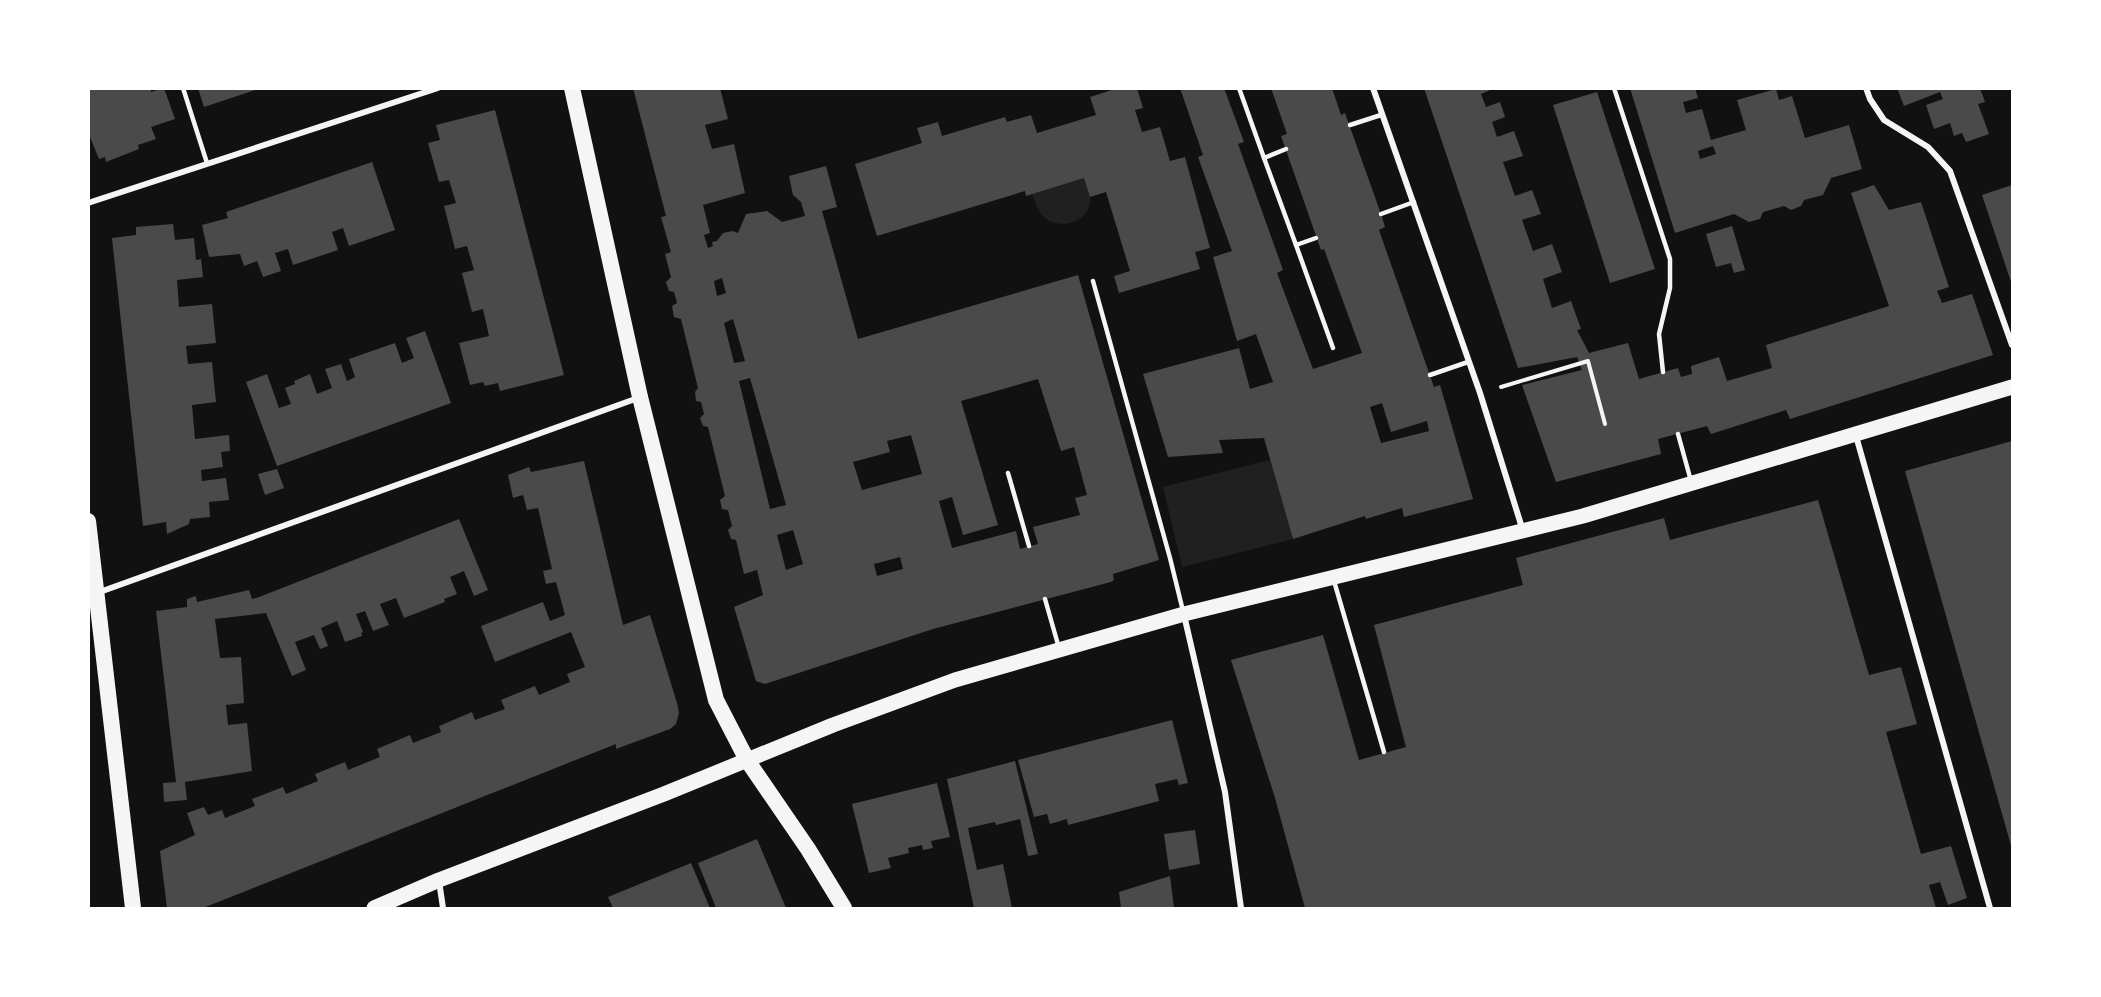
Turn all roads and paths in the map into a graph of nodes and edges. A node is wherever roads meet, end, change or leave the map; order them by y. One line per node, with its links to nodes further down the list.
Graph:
1 (183, 88): 12 (lane)
2 (438, 88): 12 (street)
3 (572, 88): 26 (highway)
4 (1239, 88): 11 (lane)
5 (1373, 88): 8 (street)
6 (1614, 88): 22 (lane)
7 (1866, 88): 19 (street)
8 (1381, 115): 9 (lane); 13 (street)
9 (1350, 125)
10 (1286, 149): 11 (lane)
11 (1264, 158): 17 (lane)
12 (207, 163): 14 (street)
13 (1414, 202): 15 (lane); 21 (street)
14 (88, 203)
15 (1380, 214)
16 (1316, 238): 17 (lane)
17 (1296, 245): 20 (lane)
18 (1093, 281): 38 (lane)
19 (2013, 345)
20 (1333, 348)
21 (1468, 362): 23 (lane); 33 (street)
22 (1663, 372)
23 (1431, 375)
24 (1526, 380): 27 (path)
25 (2013, 387): 29 (main road)
26 (640, 397): 36 (street); 41 (highway)
27 (1605, 424)
28 (1678, 434): 31 (lane)
29 (1856, 435): 31 (main road); 48 (street)
30 (1008, 473): 34 (lane)
31 (1692, 485): 33 (main road)
32 (88, 521): 36 (highway)
33 (1523, 531): 35 (main road)
34 (1029, 546)
35 (1333, 578): 38 (main road); 40 (lane)
36 (96, 593): 43 (highway)
37 (1045, 599): 39 (lane)
38 (1184, 614): 39 (main road); 47 (street)
39 (1059, 650): 41 (main road)
40 (1384, 752)
41 (747, 760): 42 (main road); 46 (highway)
42 (439, 880): 44 (main road); 45 (street)
43 (133, 909)
44 (374, 909)
45 (443, 909)
46 (844, 909)
47 (1241, 909)
48 (1990, 909)

